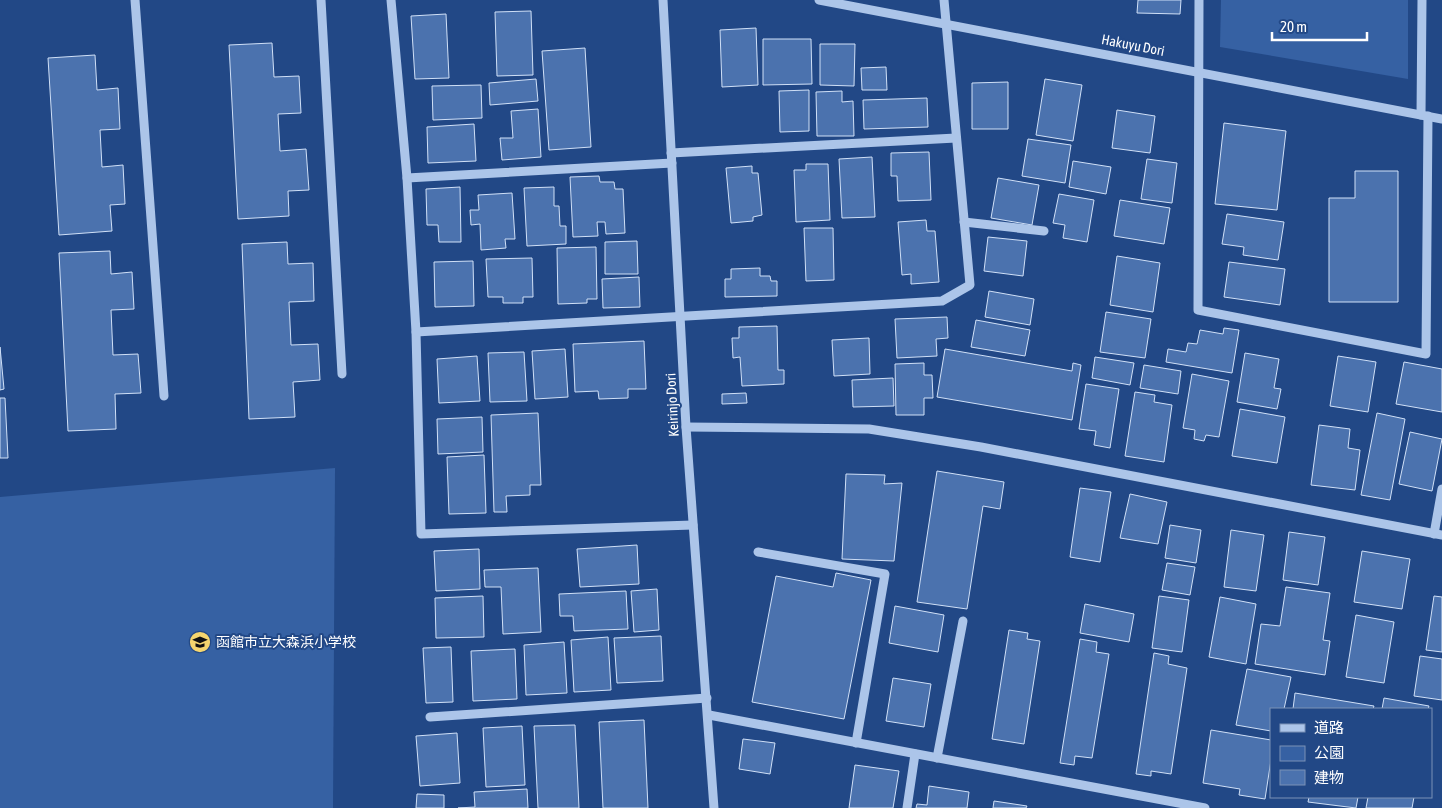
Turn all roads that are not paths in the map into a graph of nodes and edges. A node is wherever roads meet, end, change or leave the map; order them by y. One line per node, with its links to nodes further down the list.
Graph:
1 (135, 0): 22 (street)
2 (321, 0): 21 (street)
3 (391, 0): 16 (street)
4 (663, 0): 14 (street, Keirinjo Dori)
5 (819, 0): 9 (street, Hakuyu Dori)
6 (944, 0): 9 (street)
7 (1199, 0): 10 (street)
8 (1422, 0): 11 (street)
9 (945, 23): 10 (street, Hakuyu Dori); 13 (street)
10 (1198, 72): 11 (street, Hakuyu Dori); 11 (street)
11 (1425, 115): 12 (street, Hakuyu Dori)
12 (1442, 119)
13 (956, 138): 14 (street); 17 (street)
14 (671, 153): 15 (street, Keirinjo Dori)
15 (672, 163): 16 (street); 19 (street, Keirinjo Dori)
16 (407, 178): 20 (street)
17 (964, 222): 18 (street); 19 (street)
18 (1044, 231)
19 (681, 317): 20 (street); 23 (street, Keirinjo Dori)
20 (416, 332): 25 (street)
21 (342, 374)
22 (164, 396)
23 (686, 427): 25 (street, Keirinjo Dori); 26 (street)
24 (1442, 489): 26 (street)
25 (693, 525): 29 (street, Keirinjo Dori)
26 (1438, 534)
27 (758, 552): 32 (street)
28 (962, 621): 34 (street)
29 (707, 698): 30 (street, Keirinjo Dori); 31 (street)
30 (709, 715): 32 (street); 35 (street, Keirinjo Dori)
31 (430, 717)
32 (856, 743): 33 (street)
33 (915, 754): 34 (street); 36 (street)
34 (937, 758): 37 (street)
35 (714, 808)
36 (907, 808)
37 (1205, 808)

